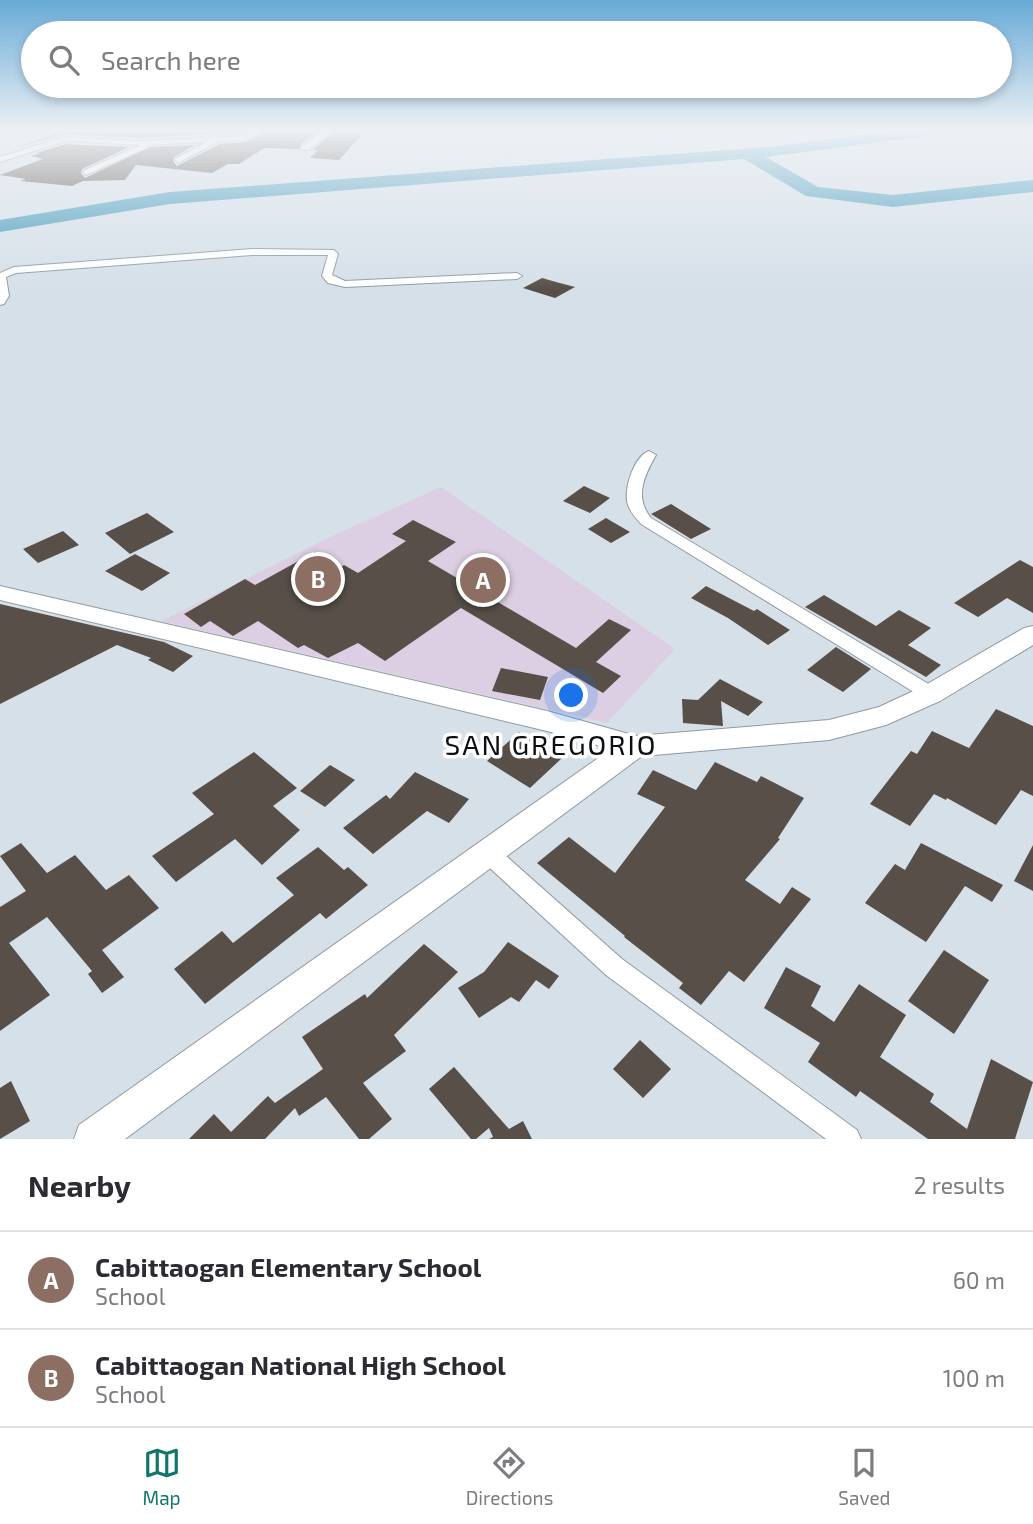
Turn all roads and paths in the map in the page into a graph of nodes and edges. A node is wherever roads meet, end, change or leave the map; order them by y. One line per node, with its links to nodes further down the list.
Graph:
1 (517, 276): 2 (street)
2 (0, 302)
3 (649, 455): 6 (street)
4 (0, 593): 7 (street)
5 (1032, 637): 6 (street)
6 (931, 694): 7 (street)
7 (636, 746): 8 (street)
8 (488, 853): 9 (street); 10 (street)
9 (93, 1139)
10 (848, 1139)

